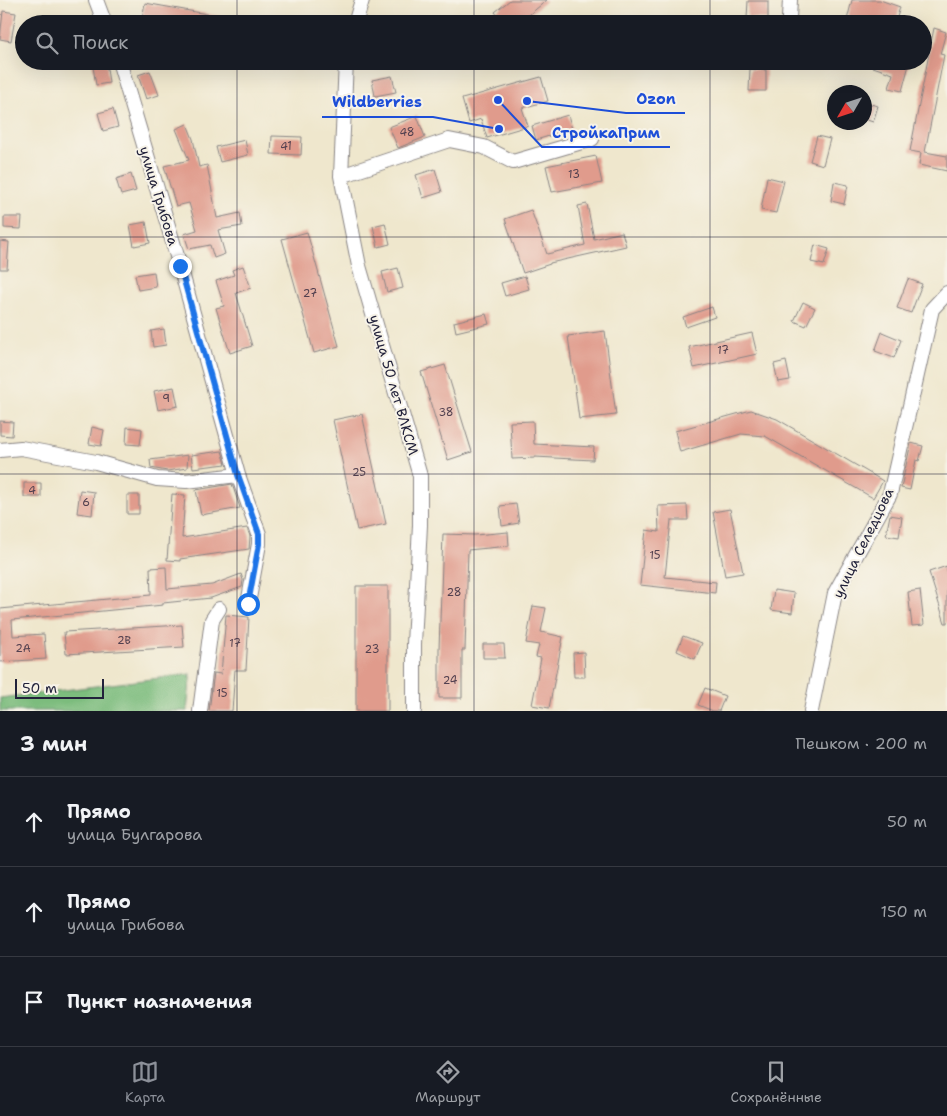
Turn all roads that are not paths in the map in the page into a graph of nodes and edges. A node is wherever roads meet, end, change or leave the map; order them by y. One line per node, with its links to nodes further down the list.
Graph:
1 (96, 0): 4 (street)
2 (362, 0): 5 (street)
3 (790, 0): 6 (street)
4 (102, 15)
5 (358, 15)
6 (789, 15)
7 (122, 70): 13 (street, улица Грибова)
8 (346, 70): 10 (street, улица 50 лет ВЛКСМ)
9 (592, 139): 10 (street)
10 (341, 176): 17 (street, улица 50 лет ВЛКСМ)
11 (947, 293): 18 (street, улица Селедцова)
12 (0, 450): 13 (street)
13 (238, 475): 14 (street, улица Грибова)
14 (248, 604)
15 (219, 609): 16 (street)
16 (200, 711)
17 (414, 711)
18 (811, 711)

